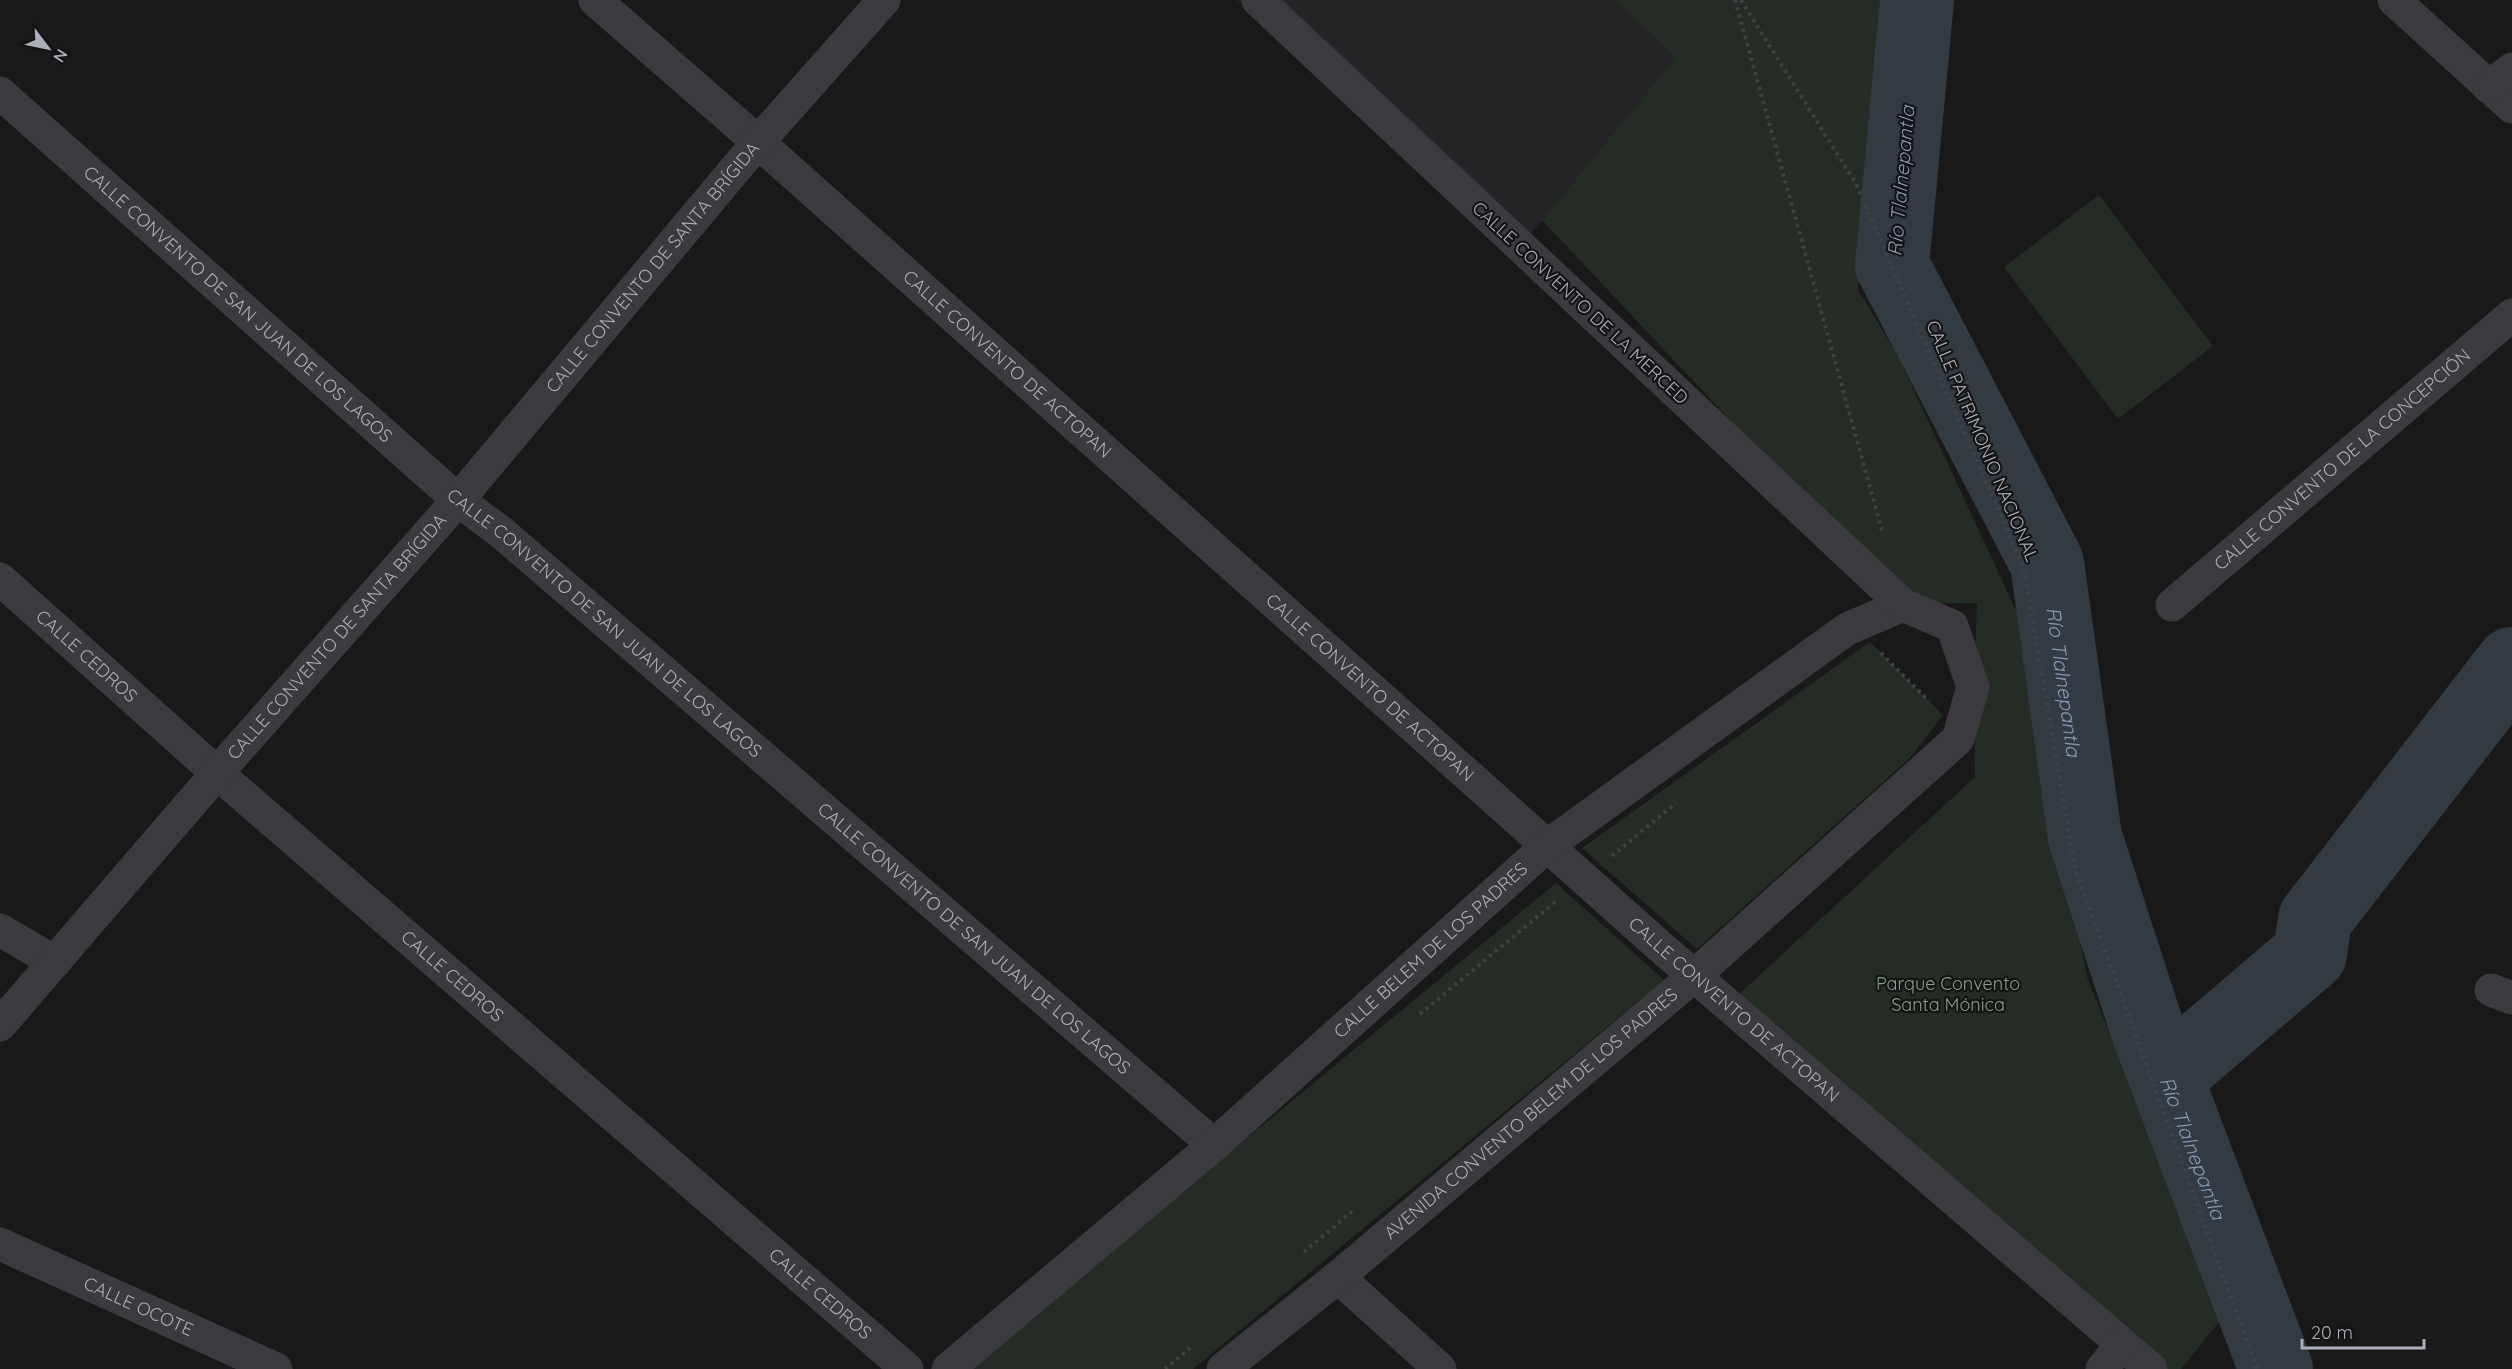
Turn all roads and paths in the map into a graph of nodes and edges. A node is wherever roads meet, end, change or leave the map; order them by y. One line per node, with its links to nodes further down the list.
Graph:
1 (595, 0): 9 (street, CALLE CONVENTO DE ACTOPAN)
2 (884, 0): 9 (street, CALLE CONVENTO DE SANTA BRÍGIDA)
3 (1258, 0): 15 (street, CALLE CONVENTO DE LA MERCED)
4 (1735, 0): 12 (path)
5 (1741, 0): 42 (path, CALLE PATRIMONIO NACIONAL)
6 (2394, 0): 7 (street)
7 (2504, 87)
8 (0, 93): 11 (street, CALLE CONVENTO DE SAN JUAN DE LOS LAGOS)
9 (758, 142): 11 (street, CALLE CONVENTO DE SANTA BRÍGIDA); 20 (street, CALLE CONVENTO DE ACTOPAN)
10 (2512, 315): 14 (street, CALLE CONVENTO DE LA CONCEPCIÓN)
11 (458, 500): 18 (street, CALLE CONVENTO DE SANTA BRÍGIDA); 27 (street, CALLE CONVENTO DE SAN JUAN DE LOS LAGOS)
12 (1884, 537)
13 (0, 579): 18 (street, CALLE CEDROS)
14 (2172, 604)
15 (1903, 605): 20 (street, CALLE BELEM DE LOS PADRES); 24 (street, AVENIDA CONVENTO BELEM DE LOS PADRES)
16 (1878, 650): 17 (path)
17 (1935, 707)
18 (217, 773): 23 (street, CALLE CONVENTO DE SANTA BRÍGIDA); 35 (street, CALLE CEDROS)
19 (1676, 802): 21 (path)
20 (1547, 846): 21 (street, CALLE CONVENTO DE ACTOPAN); 27 (street, CALLE BELEM DE LOS PADRES)
21 (1584, 879): 24 (street, CALLE CONVENTO DE ACTOPAN); 25 (path)
22 (0, 930): 23 (street)
23 (55, 962): 26 (street, CALLE CONVENTO DE SANTA BRÍGIDA)
24 (1694, 976): 31 (street, AVENIDA CONVENTO BELEM DE LOS PADRES); 32 (street, CALLE CONVENTO DE ACTOPAN)
25 (1420, 1015)
26 (0, 1024)
27 (1214, 1145): 36 (street, CALLE BELEM DE LOS PADRES)
28 (1355, 1209): 30 (path)
29 (0, 1244): 34 (street, CALLE OCOTE)
30 (1301, 1255)
31 (1338, 1277): 38 (street); 39 (street)
32 (2122, 1344): 40 (street); 41 (street, CALLE CONVENTO DE ACTOPAN)
33 (1192, 1346): 37 (path)
34 (276, 1369)
35 (907, 1369)
36 (948, 1369)
37 (1165, 1369)
38 (1223, 1369)
39 (1440, 1369)
40 (2102, 1369)
41 (2151, 1369)
42 (2257, 1369)

